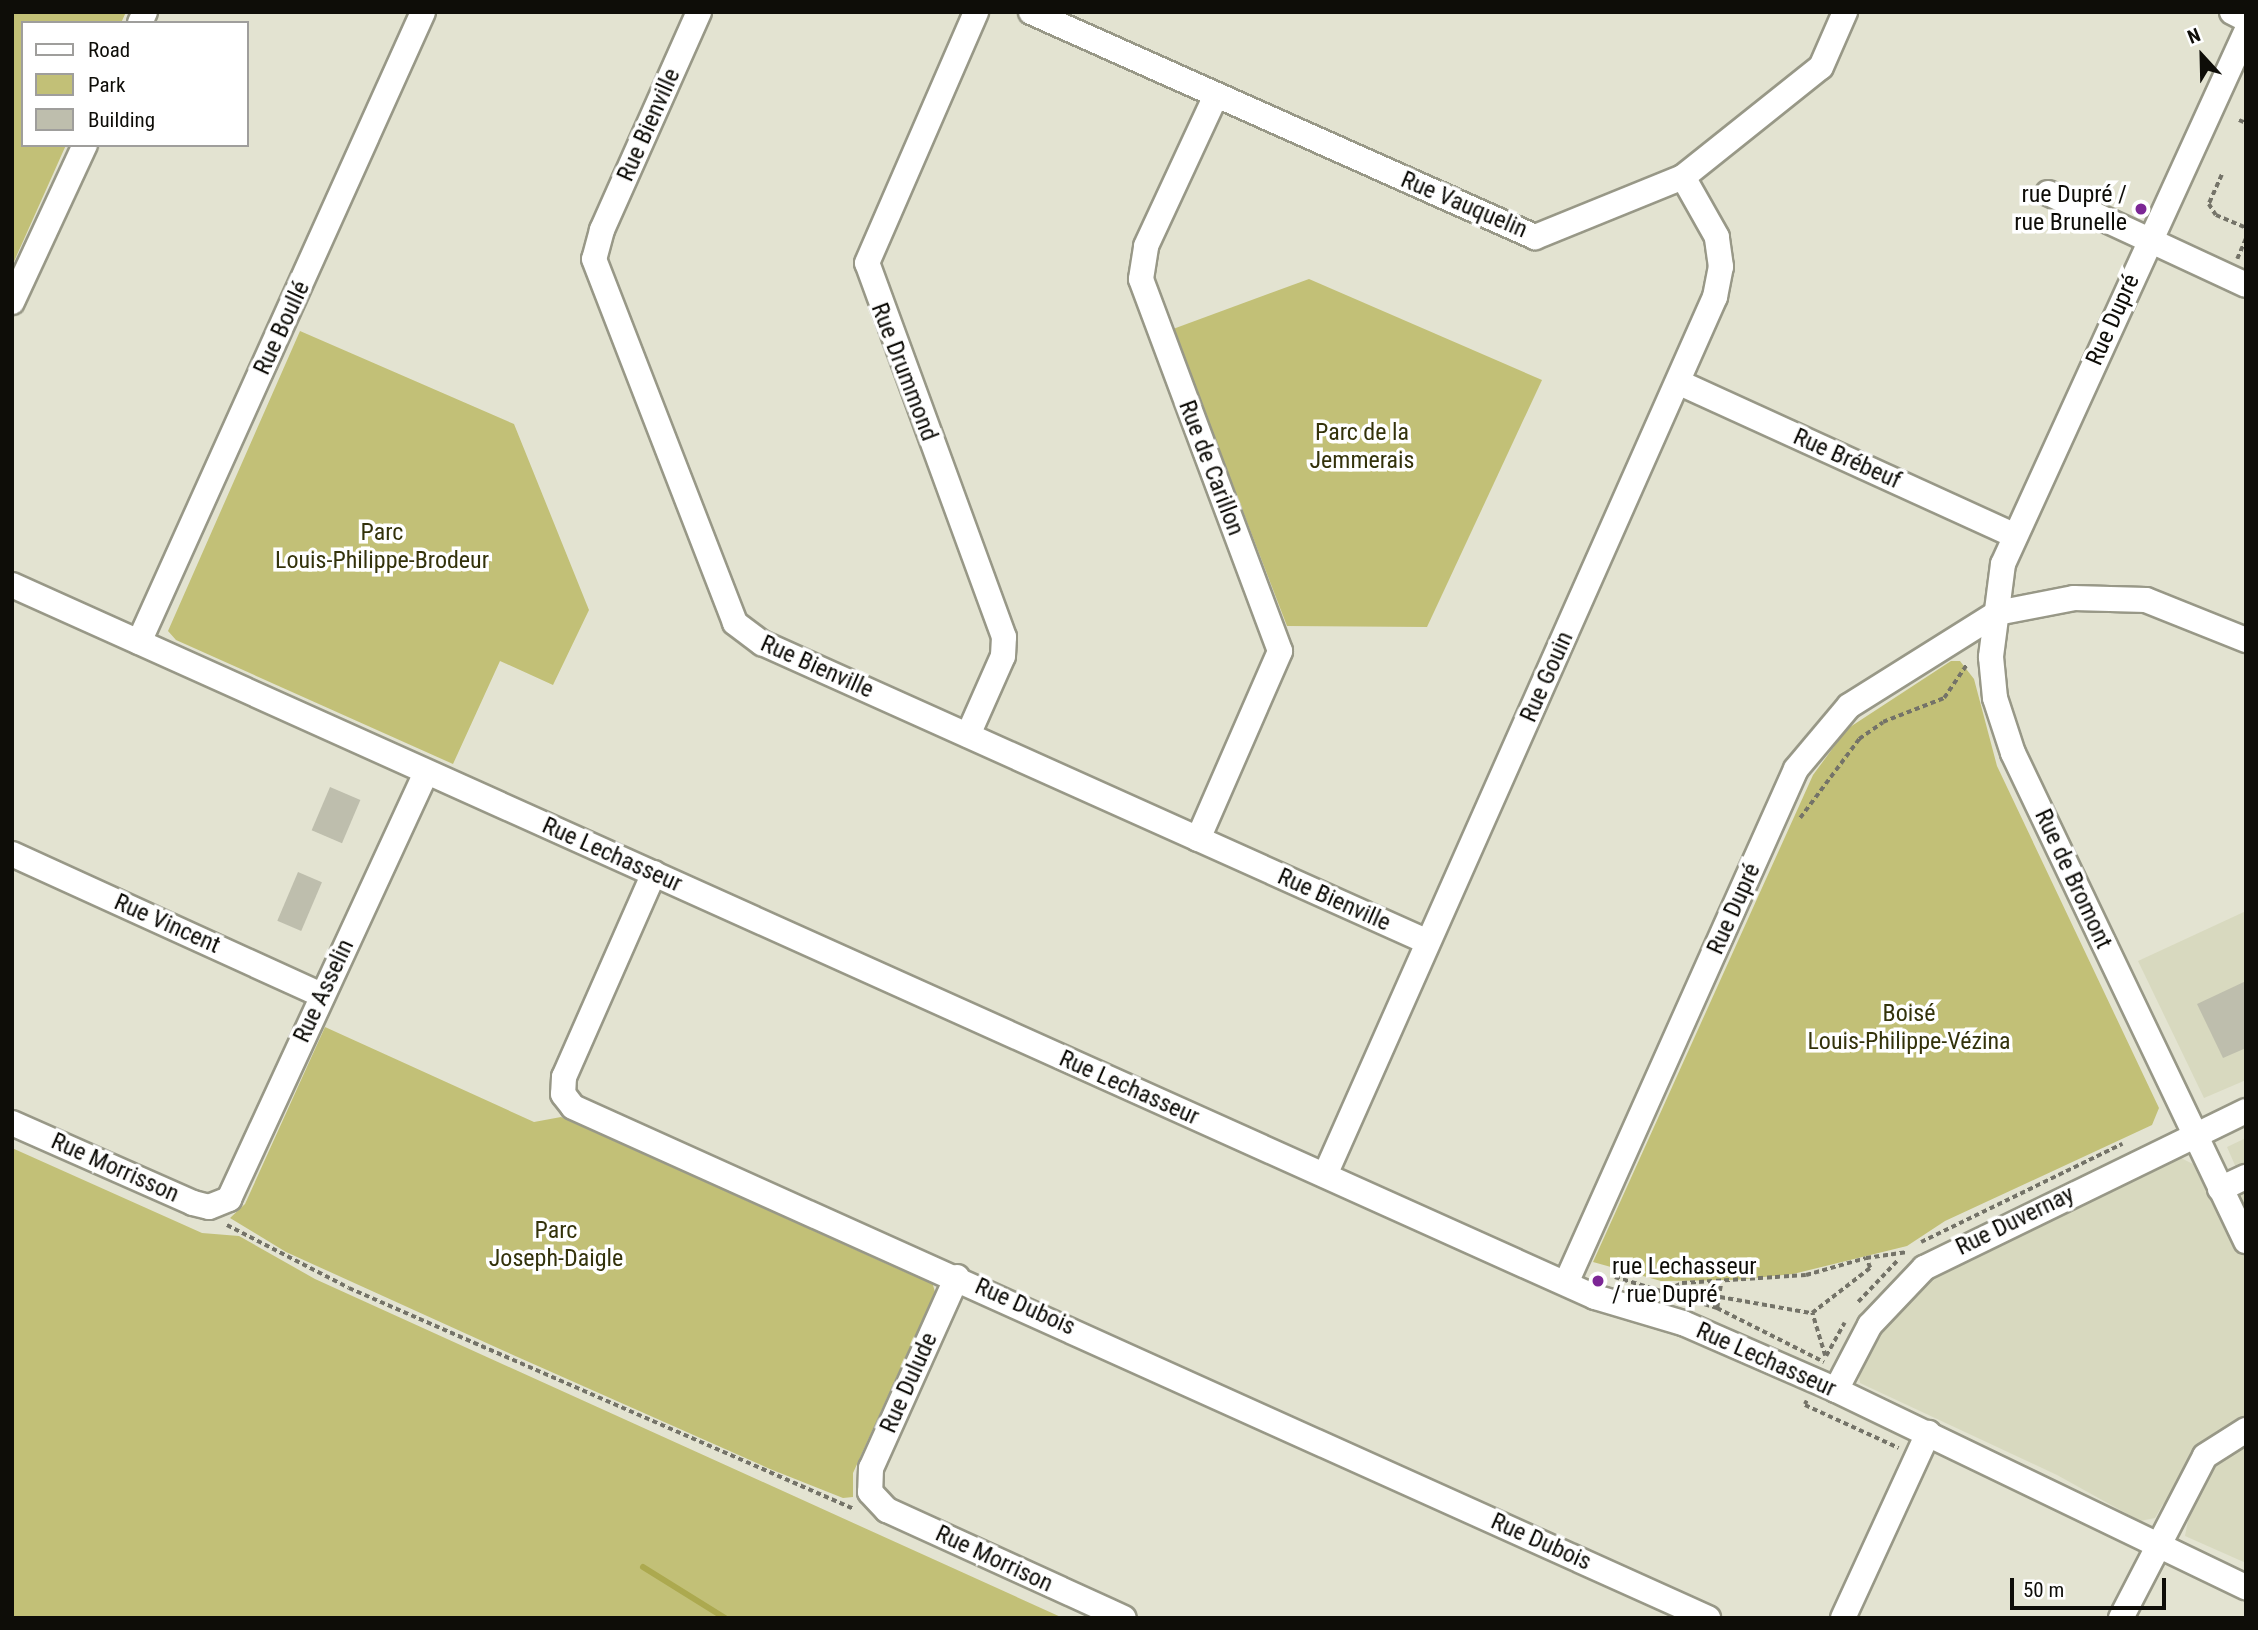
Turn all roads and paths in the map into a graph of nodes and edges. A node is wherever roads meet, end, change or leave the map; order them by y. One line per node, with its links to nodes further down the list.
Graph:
1 (423, 12): 27 (street, Rue Boullé)
2 (699, 12): 29 (street, Rue Bienville)
3 (976, 12): 29 (street, Rue Drummond)
4 (1031, 12): 9 (street, Rue Vauquelin)
5 (1846, 12): 14 (street, Rue Vauquelin)
6 (2232, 12): 7 (street)
7 (2246, 19)
8 (2246, 32): 18 (street, Rue Dupré)
9 (1216, 95): 14 (street, Rue Vauquelin); 32 (street, Rue de Carillon)
10 (2239, 120): 11 (path)
11 (2246, 124)
12 (84, 147): 21 (street)
13 (2221, 175): 16 (path)
14 (1684, 177): 22 (street, Rue Gouin)
15 (2048, 193): 18 (street)
16 (2246, 228)
17 (2246, 238): 19 (path)
18 (2149, 241): 20 (street); 23 (street, Rue Dupré)
19 (2236, 260)
20 (2246, 285)
21 (12, 302)
22 (1680, 383): 23 (street, Rue Brébeuf); 35 (street, Rue Gouin)
23 (2015, 536): 25 (street, Rue Dupré)
24 (12, 585): 27 (street, Rue Lechasseur)
25 (1997, 613): 26 (street); 39 (street, Rue de Bromont); 48 (street, Rue Dupré)
26 (2246, 640)
27 (139, 642): 30 (street, Rue Lechasseur)
28 (1972, 656): 31 (path)
29 (968, 735): 32 (street, Rue Bienville)
30 (426, 772): 34 (street, Rue Lechasseur); 36 (street, Rue Asselin)
31 (1797, 821)
32 (1198, 839): 35 (street, Rue Bienville)
33 (12, 855): 36 (street, Rue Vincent)
34 (654, 873): 40 (street, Rue Lechasseur); 47 (street, Rue Dubois)
35 (1428, 942): 40 (street, Rue Gouin)
36 (322, 995): 43 (street, Rue Asselin)
37 (2246, 1111): 39 (street, Rue Duvernay)
38 (12, 1122): 43 (street, Rue Morrisson)
39 (2194, 1135): 42 (street, Rue de Bromont); 55 (street, Rue Duvernay)
40 (1325, 1175): 48 (street, Rue Lechasseur)
41 (2246, 1177): 42 (street)
42 (2220, 1189): 44 (street, Rue de Bromont)
43 (223, 1215): 58 (path)
44 (2246, 1241)
45 (1908, 1252): 46 (path)
46 (1866, 1258): 49 (path); 53 (path)
47 (957, 1277): 58 (street, Rue Dulude); 62 (street, Rue Dubois)
48 (1566, 1283): 55 (street, Rue Lechasseur)
49 (1721, 1283): 50 (path); 51 (path)
50 (1667, 1290)
51 (1720, 1297): 52 (path); 53 (path)
52 (1717, 1308)
53 (1812, 1313): 54 (path)
54 (1826, 1358)
55 (1836, 1390): 57 (street, Rue Lechasseur)
56 (2246, 1430): 59 (street)
57 (1928, 1433): 59 (street, Rue Lechasseur); 63 (street)
58 (861, 1500): 61 (street, Rue Morrison)
59 (2156, 1546): 60 (street, Rue Lechasseur); 64 (street)
60 (2246, 1587)
61 (1124, 1618)
62 (1708, 1618)
63 (1843, 1618)
64 (2121, 1618)

